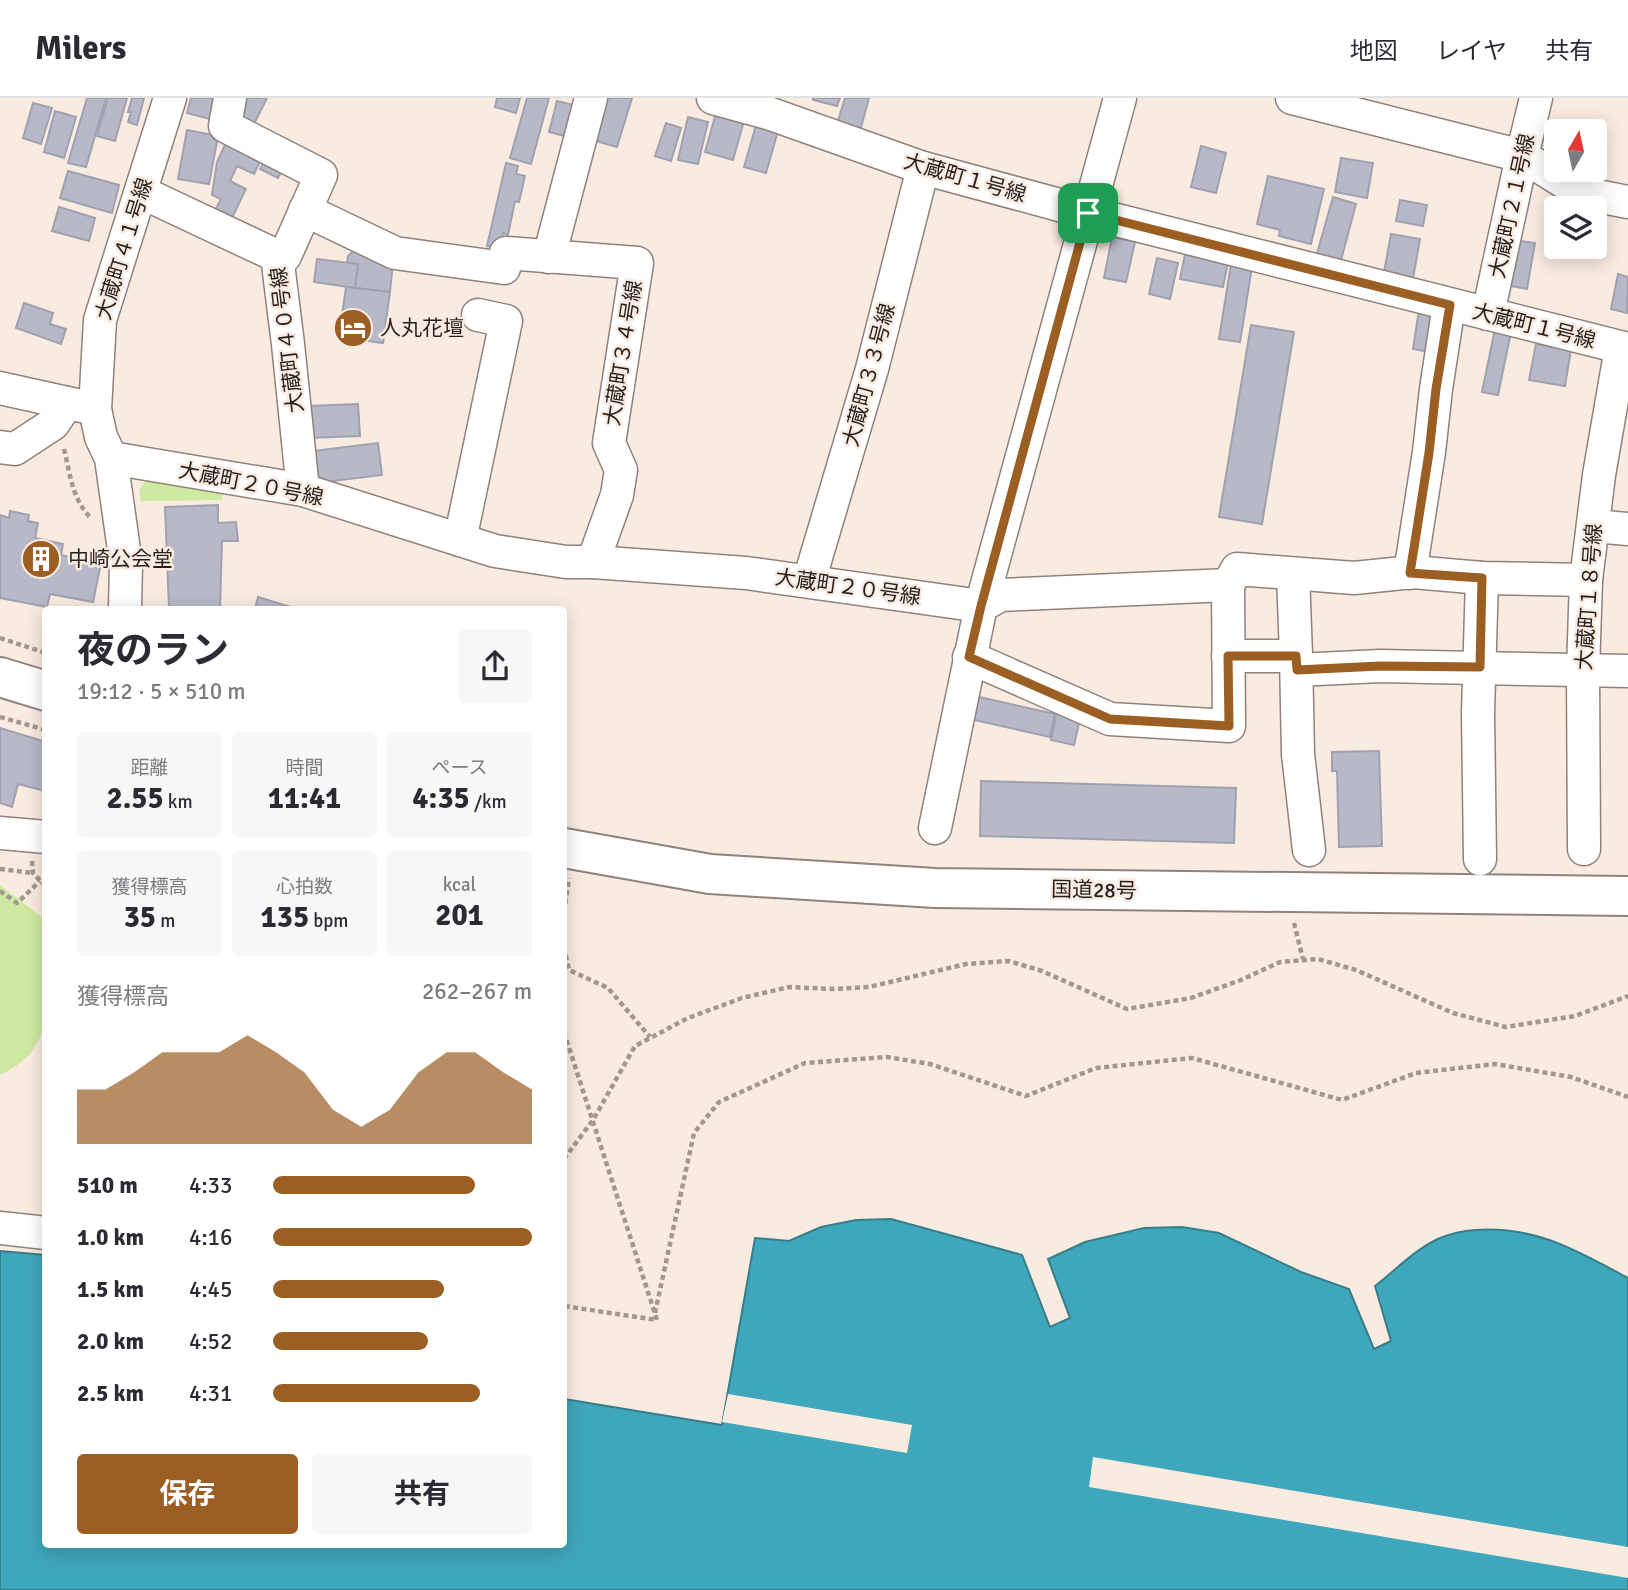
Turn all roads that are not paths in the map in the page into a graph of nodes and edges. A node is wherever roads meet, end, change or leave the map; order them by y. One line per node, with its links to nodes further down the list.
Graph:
1 (170, 98): 11 (street, 大蔵町４１号線)
2 (230, 98): 13 (street)
3 (591, 98): 16 (street)
4 (713, 98): 8 (street, 大蔵町１号線)
5 (1120, 98): 14 (street)
6 (1292, 98): 9 (street)
7 (1536, 98): 9 (street, 大蔵町２１号線)
8 (804, 111): 10 (street, 大蔵町１号線)
9 (1522, 156): 12 (street); 18 (street, 大蔵町２１号線)
10 (923, 168): 14 (street, 大蔵町１号線); 34 (street, 大蔵町３３号線)
11 (141, 192): 15 (street, 大蔵町４０号線); 22 (street, 大蔵町４１号線)
12 (1628, 202)
13 (305, 209): 15 (street); 16 (street)
14 (1088, 213): 17 (street, 大蔵町１号線); 37 (street)
15 (277, 256): 25 (street, 大蔵町４０号線)
16 (550, 257): 29 (street, 大蔵町３４号線)
17 (1450, 305): 18 (street, 大蔵町１号線); 30 (street)
18 (1488, 314): 20 (street, 大蔵町１号線)
19 (478, 316): 28 (street)
20 (1624, 348): 26 (street, 大蔵町１８号線)
21 (0, 388): 22 (street)
22 (81, 406): 23 (street); 24 (street, 大蔵町４１号線)
23 (0, 447)
24 (111, 458): 25 (street, 大蔵町２０号線); 36 (street, 大蔵町４１号線)
25 (303, 490): 28 (street, 大蔵町２０号線)
26 (1592, 526): 27 (street); 33 (street, 大蔵町１８号線)
27 (1628, 529)
28 (460, 540): 29 (street, 大蔵町２０号線)
29 (593, 562): 34 (street, 大蔵町２０号線)
30 (1410, 573): 31 (street, 大蔵町２０号線); 32 (street, 大蔵町２０号線)
31 (1293, 574): 35 (street, 大蔵町２０号線); 40 (street)
32 (1482, 578): 33 (street, 大蔵町２０号線); 41 (street)
33 (1586, 580): 42 (street, 大蔵町１８号線)
34 (809, 581): 37 (street, 大蔵町２０号線)
35 (1228, 585): 37 (street, 大蔵町２０号線); 38 (street)
36 (125, 606)
37 (981, 606): 39 (street)
38 (1228, 656): 39 (street); 40 (street)
39 (969, 657): 46 (street)
40 (1297, 663): 41 (street); 51 (street)
41 (1480, 667): 42 (street); 52 (street)
42 (1583, 670): 43 (street); 50 (street, 大蔵町１８号線)
43 (1628, 671)
44 (0, 677): 45 (highway)
45 (42, 690)
46 (935, 828)
47 (0, 832): 48 (street)
48 (42, 837)
49 (567, 849): 53 (highway, 国道28号)
50 (1584, 849)
51 (1309, 850)
52 (1480, 859)
53 (1628, 896)
54 (0, 1228): 55 (street)
55 (42, 1233)

